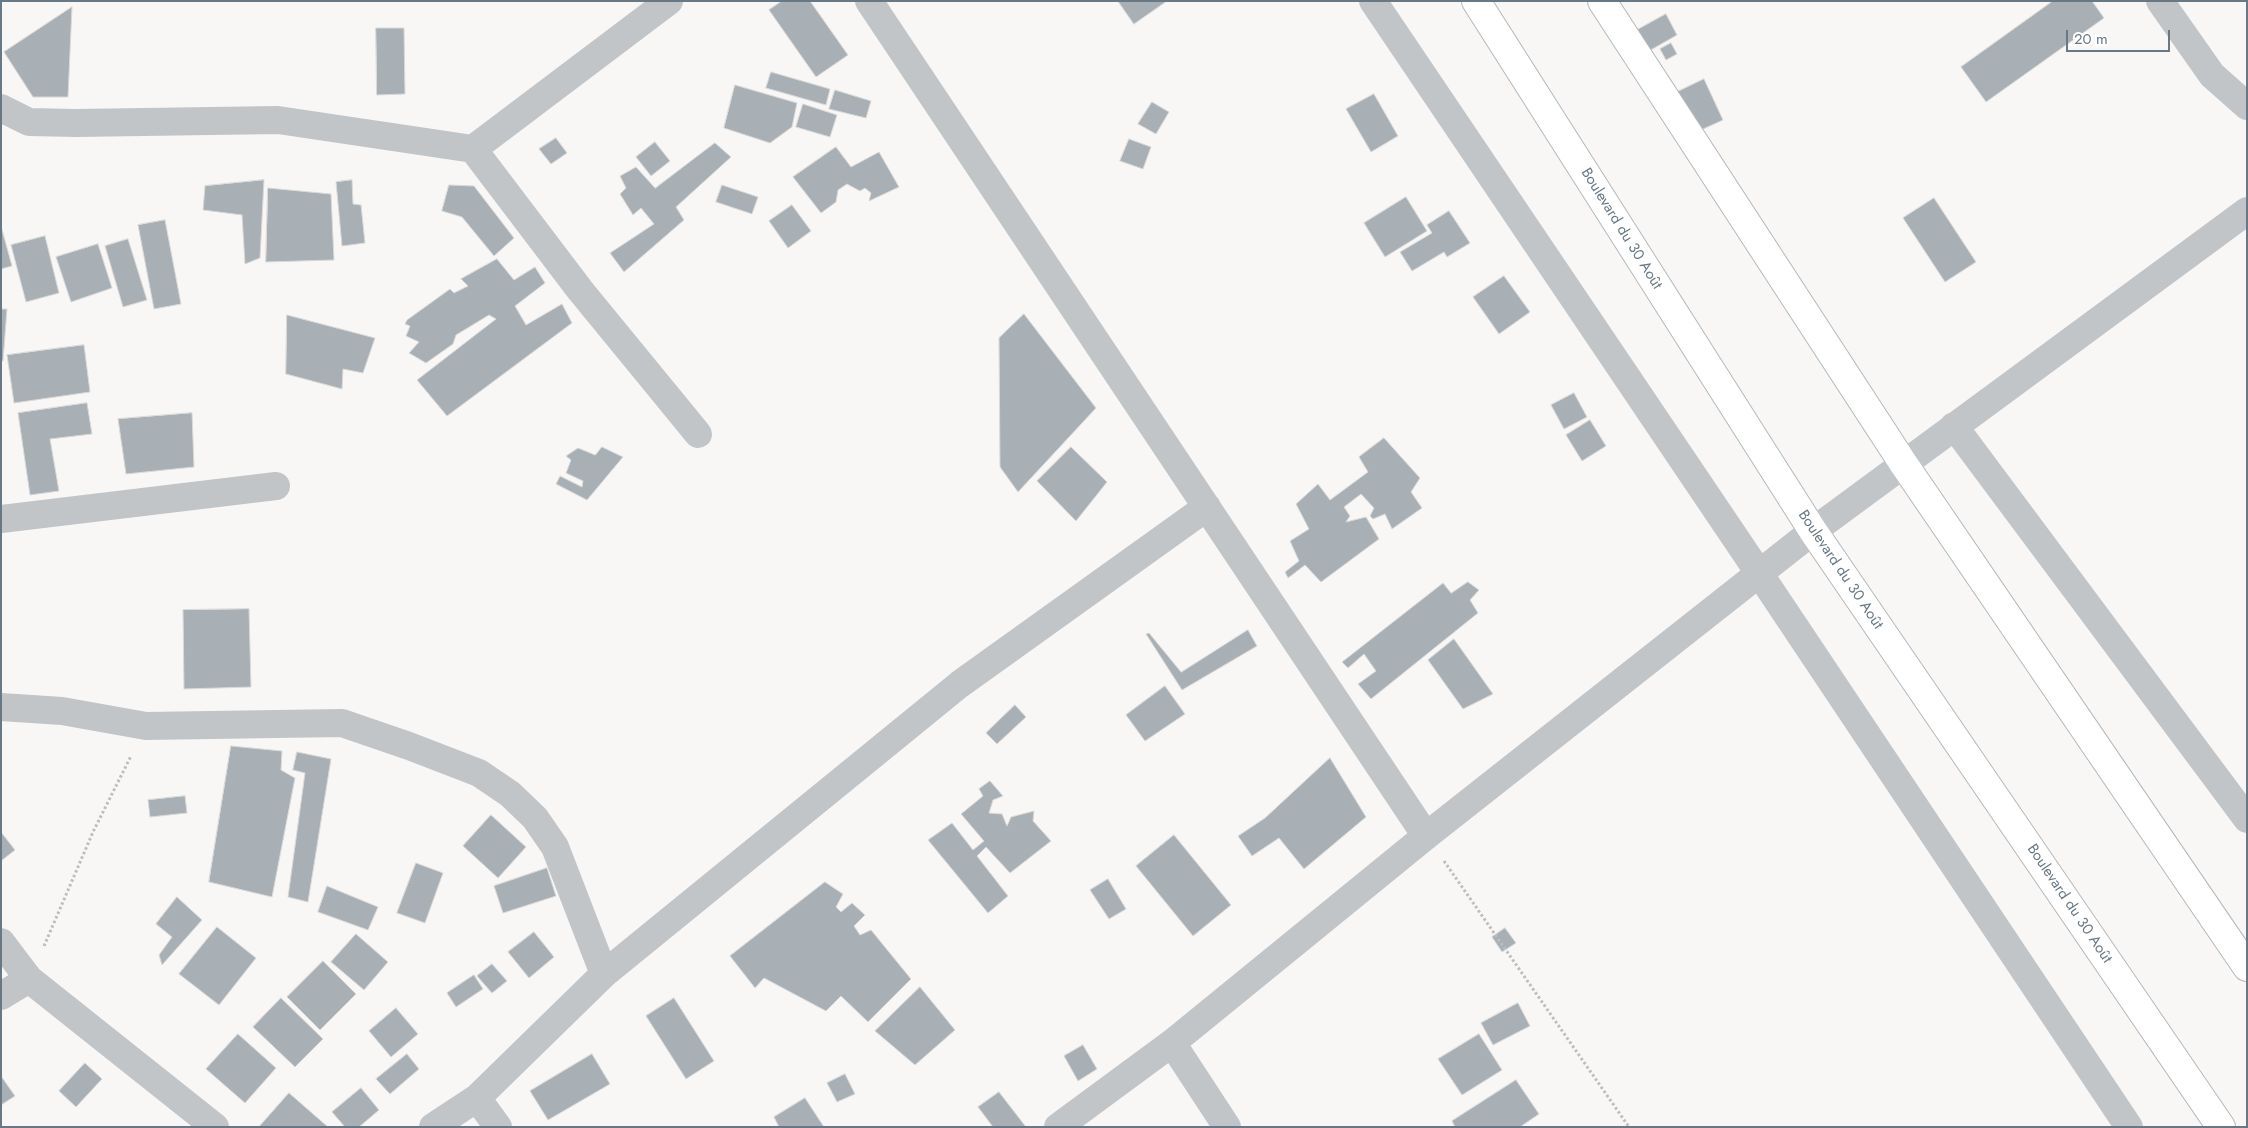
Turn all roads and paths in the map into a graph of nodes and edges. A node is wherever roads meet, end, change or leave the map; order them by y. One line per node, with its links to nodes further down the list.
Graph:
1 (669, 1): 9 (street)
2 (869, 1): 15 (street)
3 (1373, 1): 18 (street)
4 (1476, 1): 17 (highway, Boulevard du 30 Août)
5 (1602, 1): 13 (highway)
6 (2160, 1): 7 (street)
7 (2247, 106)
8 (1, 108): 9 (street)
9 (473, 149): 12 (street)
10 (2247, 212): 11 (street)
11 (1954, 426): 13 (street); 21 (street)
12 (698, 434)
13 (1903, 463): 17 (street); 24 (highway)
14 (276, 486): 16 (street)
15 (1207, 507): 22 (street); 25 (street)
16 (1, 519)
17 (1812, 531): 18 (street); 37 (highway, Boulevard du 30 Août)
18 (1759, 572): 22 (street); 36 (street)
19 (1, 707): 20 (street)
20 (146, 726): 25 (street); 26 (path)
21 (2247, 819)
22 (1426, 836): 28 (street); 35 (path)
23 (1, 942): 26 (street)
24 (2247, 966)
25 (604, 974): 29 (street)
26 (30, 979): 27 (street); 30 (street)
27 (1, 996)
28 (1172, 1043): 33 (street); 34 (street)
29 (477, 1098): 31 (street); 32 (street)
30 (215, 1127)
31 (433, 1127)
32 (498, 1127)
33 (1058, 1127)
34 (1227, 1127)
35 (1629, 1127)
36 (2129, 1127)
37 (2221, 1127)

